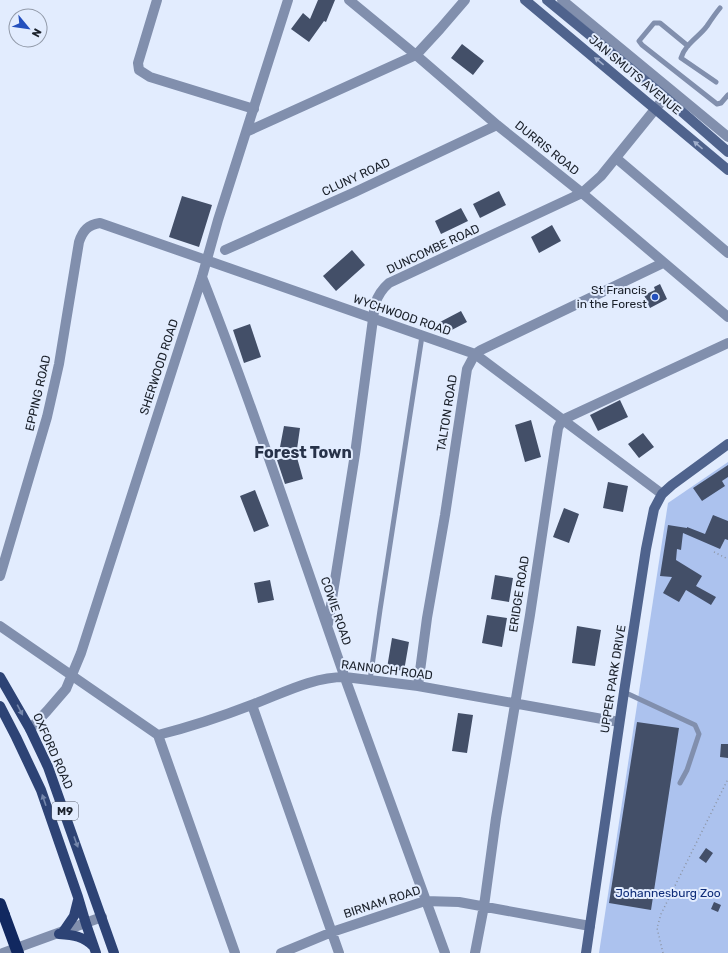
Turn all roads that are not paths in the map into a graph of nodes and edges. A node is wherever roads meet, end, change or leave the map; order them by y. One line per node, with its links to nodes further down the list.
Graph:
1 (158, 0): 15 (street)
2 (288, 0): 15 (street, SHERWOOD ROAD)
3 (349, 0): 10 (street, DURRIS ROAD)
4 (465, 0): 10 (street)
5 (525, 0): 14 (main road, JAN SMUTS AVENUE, one-way to 5)
6 (547, 0): 13 (main road, JAN SMUTS AVENUE)
7 (562, 0): 18 (street)
8 (720, 8): 9 (lane)
9 (688, 46): 11 (lane); 12 (lane)
10 (416, 55): 16 (street, DURRIS ROAD); 17 (street)
11 (716, 82)
12 (728, 95)
13 (665, 97): 14 (street, DUNCOMBE ROAD); 19 (main road, JAN SMUTS AVENUE)
14 (655, 108): 20 (street, DUNCOMBE ROAD); 21 (main road, JAN SMUTS AVENUE, one-way to 14)
15 (254, 109): 17 (street, SHERWOOD ROAD)
16 (498, 125): 22 (street, DURRIS ROAD); 24 (street, CLUNY ROAD)
17 (246, 132): 26 (street, SHERWOOD ROAD)
18 (728, 137)
19 (728, 152)
20 (616, 158): 22 (street, DUNCOMBE ROAD); 25 (street)
21 (728, 170)
22 (582, 193): 27 (street, DURRIS ROAD); 30 (street, DUNCOMBE ROAD)
23 (100, 223): 26 (street, WYCHWOOD ROAD); 37 (street, EPPING ROAD)
24 (225, 250)
25 (728, 253)
26 (206, 261): 28 (street, SHERWOOD ROAD); 30 (street, WYCHWOOD ROAD)
27 (663, 263): 29 (street, DURRIS ROAD); 33 (street)
28 (202, 277): 39 (street, COWIE ROAD); 41 (street, SHERWOOD ROAD)
29 (728, 317)
30 (373, 318): 31 (street, WYCHWOOD ROAD); 39 (street, DUNCOMBE ROAD)
31 (422, 336): 33 (street, WYCHWOOD ROAD); 43 (lane)
32 (728, 343): 34 (street)
33 (475, 354): 34 (street, WYCHWOOD ROAD); 44 (street, TALTON ROAD)
34 (562, 420): 36 (street, WYCHWOOD ROAD); 46 (street, ERIDGE ROAD)
35 (728, 444): 36 (main road, UPPER PARK DRIVE)
36 (662, 494): 45 (main road, UPPER PARK DRIVE)
37 (0, 576)
38 (0, 626): 41 (street)
39 (328, 626): 42 (street, COWIE ROAD)
40 (0, 676): 50 (main road, OXFORD ROAD / M9, one-way to 50)
41 (72, 676): 50 (street, SHERWOOD ROAD); 51 (street)
42 (345, 677): 43 (street, RANNOCH ROAD); 47 (street, RANNOCH ROAD); 54 (street, COWIE ROAD)
43 (370, 680): 44 (street, RANNOCH ROAD)
44 (418, 686): 46 (street, RANNOCH ROAD)
45 (624, 692): 49 (main road, UPPER PARK DRIVE); 52 (lane)
46 (514, 704): 49 (street, RANNOCH ROAD); 55 (street, ERIDGE ROAD)
47 (252, 705): 51 (street, RANNOCH ROAD); 60 (street)
48 (0, 706): 53 (main road, M9, one-way to 48)
49 (619, 722): 59 (main road, UPPER PARK DRIVE)
50 (30, 729): 57 (main road, OXFORD ROAD / M9, one-way to 57)
51 (158, 735): 66 (street)
52 (680, 783)
53 (78, 897): 58 (main road, M9); 61 (main road)
54 (426, 901): 55 (street, BIRNAM ROAD); 60 (street, BIRNAM ROAD); 69 (street, COWIE ROAD)
55 (484, 906): 59 (street, BIRNAM ROAD); 70 (street, ERIDGE ROAD)
56 (2, 909): 64 (highway, bridge)
57 (102, 917): 58 (street); 65 (main road, OXFORD ROAD / M9)
58 (86, 924): 61 (street); 62 (main road, M9)
59 (590, 926): 71 (main road, UPPER PARK DRIVE)
60 (332, 932): 67 (street, BIRNAM ROAD); 68 (street)
61 (61, 933): 62 (main road); 63 (street)
62 (95, 950)
63 (4, 953)
64 (18, 953)
65 (114, 953)
66 (235, 953)
67 (281, 953)
68 (339, 953)
69 (445, 953)
70 (475, 953)
71 (586, 953)

